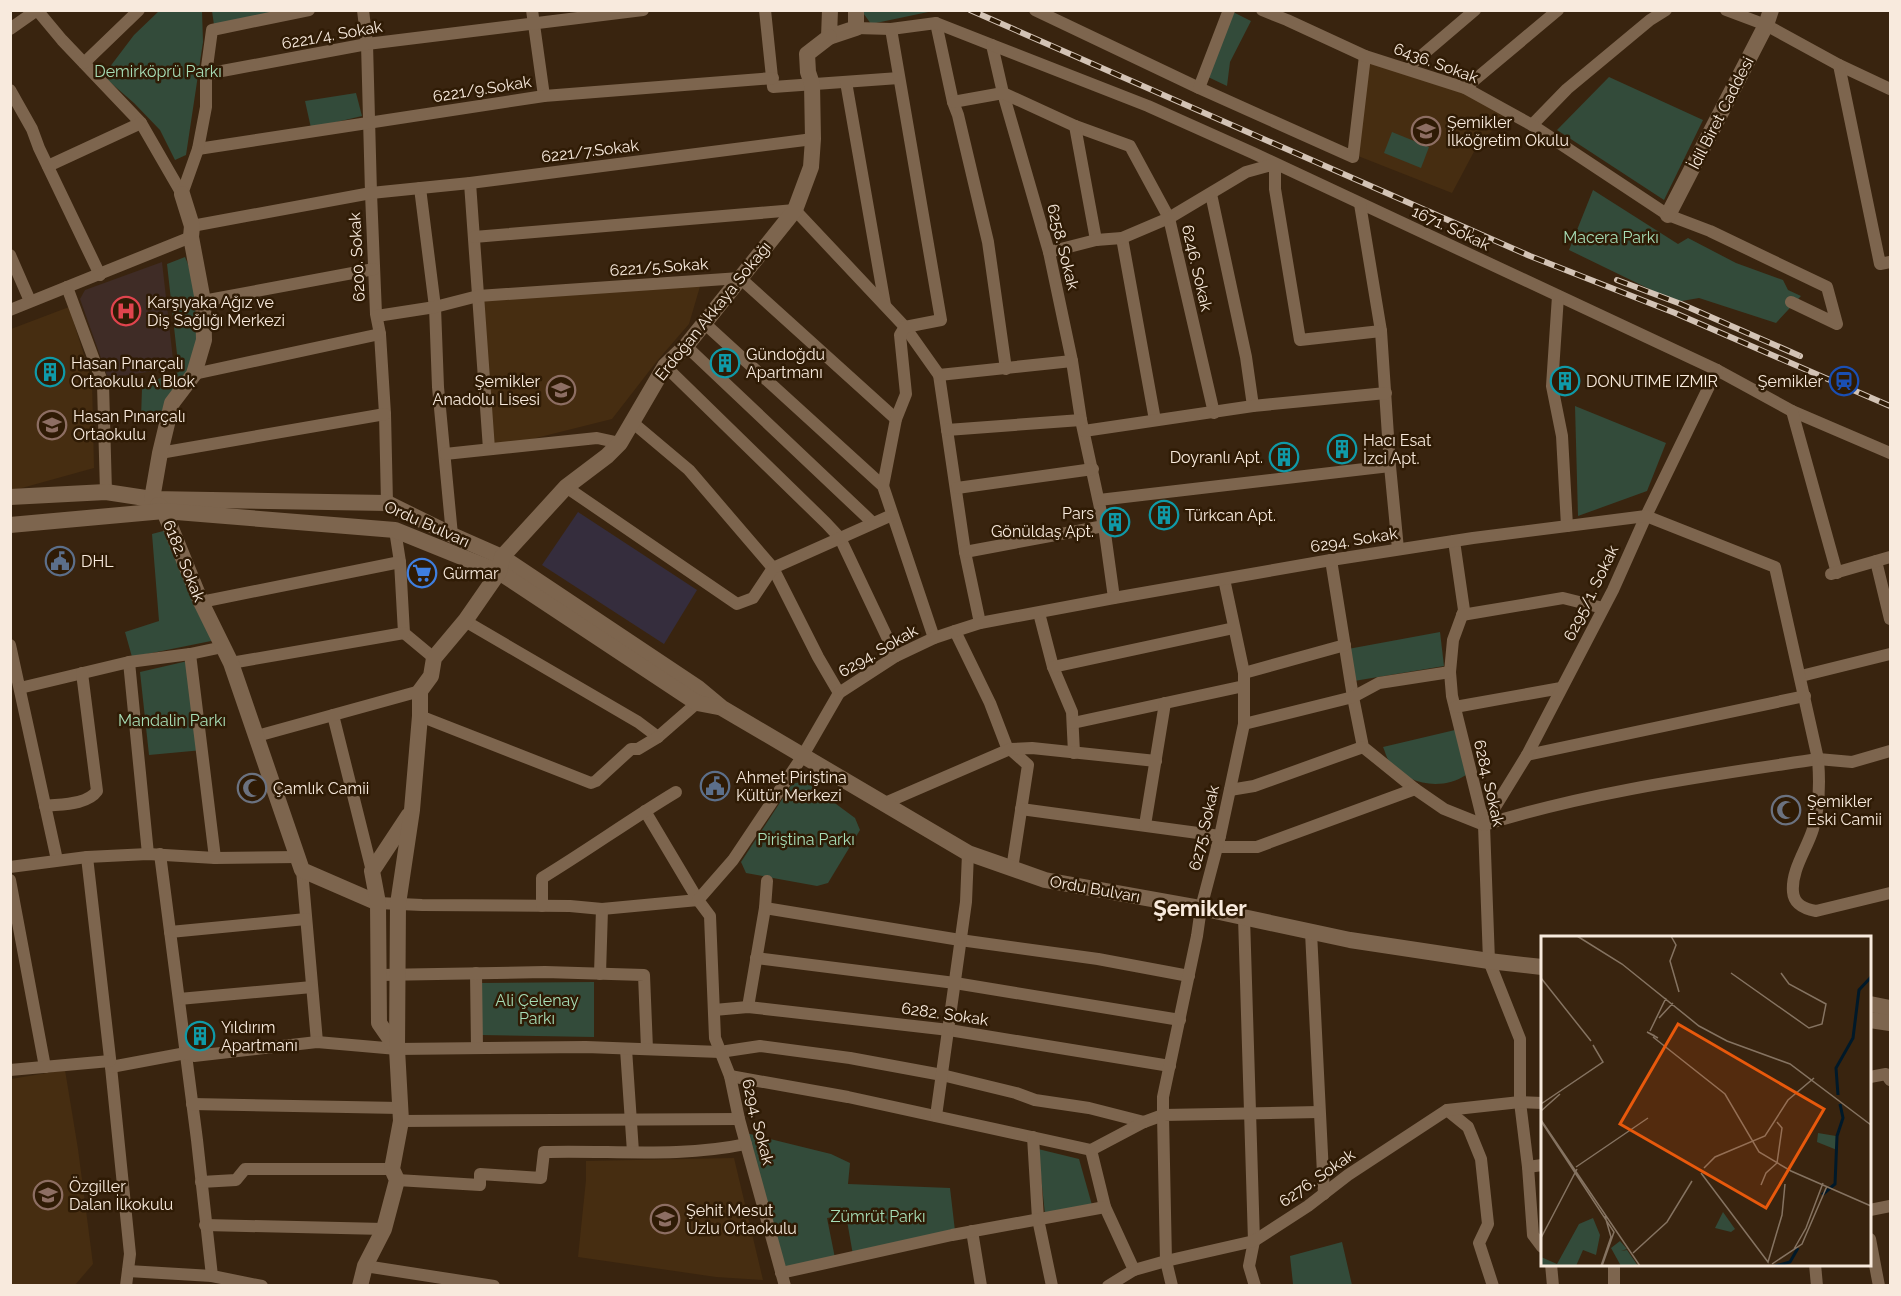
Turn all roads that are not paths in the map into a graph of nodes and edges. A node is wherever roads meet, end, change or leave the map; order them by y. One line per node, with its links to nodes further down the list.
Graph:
1 (140, 10): 31 (street)
2 (309, 10): 17 (street)
3 (363, 10): 28 (street, 6200. Sokak)
4 (532, 10): 23 (street)
5 (643, 10): 18 (street, 6221/4. Sokak)
6 (765, 10): 35 (street)
7 (830, 10): 27 (street)
8 (856, 10): 24 (street)
9 (1035, 10): 39 (street)
10 (1229, 10): 39 (street)
11 (1262, 10): 19 (street, 6436. Sokak)
12 (1475, 10): 33 (street)
13 (1558, 10): 40 (street)
14 (1666, 10): 20 (street)
15 (1726, 10): 21 (street)
16 (37, 11): 25 (street); 31 (street)
17 (285, 13): 34 (street)
18 (579, 14): 23 (street, 6221/4. Sokak)
19 (1290, 15): 30 (street, 6436. Sokak)
20 (1647, 15): 48 (street)
21 (1768, 18): 32 (street); 61 (street, İdil Biret Caddesi)
22 (936, 23): 26 (street); 29 (street); 45 (street)
23 (534, 24): 28 (street, 6221/4. Sokak); 44 (street)
24 (856, 28): 26 (street); 27 (street)
25 (10, 29)
26 (891, 29): 36 (street)
27 (829, 37): 38 (street, Erdoğan Akkaya Sokağı)
28 (367, 44): 34 (street, 6221/4. Sokak); 47 (street, 6200. Sokak)
29 (992, 45): 43 (street, 6258. Sokak); 52 (street, 1671. Sokak)
30 (1365, 56): 33 (street, 6436. Sokak); 39 (street)
31 (84, 63): 46 (street)
32 (1839, 65): 41 (street); 69 (street)
33 (1407, 68): 40 (street, 6436. Sokak)
34 (206, 74): 51 (street)
35 (772, 78): 38 (street); 44 (street, 6221/9.Sokak)
36 (899, 78): 37 (street); 84 (street)
37 (846, 82): 38 (street); 79 (street)
38 (812, 84): 50 (street, Erdoğan Akkaya Sokağı)
39 (1199, 88)
40 (1465, 88): 48 (street, 6436. Sokak)
41 (1890, 89)
42 (10, 90): 53 (street)
43 (1003, 93): 45 (street); 49 (street, 6246. Sokak); 67 (street, 6258. Sokak)
44 (544, 96): 47 (street, 6221/9.Sokak)
45 (953, 102): 90 (street)
46 (141, 123): 53 (street); 56 (street)
47 (370, 123): 51 (street, 6221/9.Sokak); 57 (street, 6200. Sokak)
48 (1532, 125): 61 (street, 6436. Sokak)
49 (1075, 126): 62 (street, 6246. Sokak); 66 (street)
50 (813, 140): 54 (street, 6221/7.Sokak); 60 (street, Erdoğan Akkaya Sokağı)
51 (198, 149): 56 (street)
52 (1275, 164): 58 (street); 59 (street, 1671. Sokak); 85 (street)
53 (48, 166): 71 (street)
54 (470, 183): 55 (street, 6221/7.Sokak); 64 (street)
55 (420, 188): 57 (street, 6221/7.Sokak); 80 (street)
56 (182, 194): 63 (street)
57 (371, 194): 63 (street, 6221/7.Sokak); 70 (street, 6200. Sokak)
58 (1211, 194): 62 (street); 95 (street)
59 (1360, 204): 75 (street, 1671. Sokak); 85 (street)
60 (795, 210): 64 (street); 72 (street, Erdoğan Akkaya Sokağı); 79 (street)
61 (1668, 215): 78 (street, 6436. Sokak)
62 (1169, 218): 65 (street); 97 (street, 6246. Sokak)
63 (192, 232): 71 (street, 6221/7.Sokak); 77 (street)
64 (474, 237): 74 (street)
65 (1122, 238): 66 (street); 100 (street)
66 (1096, 240): 67 (street)
67 (1049, 252): 88 (street, 6258. Sokak)
68 (10, 255): 76 (street)
69 (1890, 262)
70 (374, 269): 77 (street); 82 (street, 6200. Sokak)
71 (100, 275): 73 (street, 6221/7.Sokak)
72 (740, 278): 74 (street, 6221/5.Sokak); 83 (street, Erdoğan Akkaya Sokağı); 99 (street)
73 (67, 287): 76 (street, 6221/7.Sokak); 114 (street)
74 (478, 296): 80 (street, 6221/5.Sokak); 105 (street)
75 (1558, 296): 91 (street, 1671. Sokak); 124 (street)
76 (30, 301): 81 (street, 6221/7.Sokak)
77 (203, 301): 92 (street)
78 (1791, 302)
79 (885, 305): 84 (street)
80 (435, 307): 82 (street, 6221/5.Sokak); 108 (street)
81 (10, 310)
82 (377, 316): 86 (street, 6200. Sokak)
83 (703, 322): 87 (street, Erdoğan Akkaya Sokağı); 111 (street)
84 (905, 327): 93 (street); 99 (street)
85 (1381, 331): 94 (street)
86 (380, 334): 92 (street); 98 (street, 6200. Sokak)
87 (686, 346): 89 (street, Erdoğan Akkaya Sokağı); 121 (street)
88 (1072, 361): 90 (street); 102 (street, 6258. Sokak)
89 (664, 366): 101 (street, Erdoğan Akkaya Sokağı); 127 (street)
90 (1006, 369): 93 (street)
91 (1718, 370): 96 (street, 1671. Sokak); 120 (street, 6295/1. Sokak)
92 (194, 374): 106 (street)
93 (939, 375): 103 (street)
94 (1386, 393): 95 (street); 109 (street)
95 (1253, 406): 97 (street)
96 (1792, 411): 107 (street, 1671. Sokak); 133 (street)
97 (1214, 413): 100 (street)
98 (386, 414): 106 (street); 117 (street, 6200. Sokak)
99 (896, 419): 111 (street)
100 (1155, 420): 102 (street)
101 (632, 422): 104 (street, Erdoğan Akkaya Sokağı); 136 (street)
102 (1082, 425): 103 (street); 110 (street, 6258. Sokak)
103 (947, 430): 113 (street)
104 (620, 443): 105 (street); 112 (street, Erdoğan Akkaya Sokağı)
105 (489, 449): 108 (street)
106 (160, 453): 118 (street)
107 (1890, 453)
108 (445, 454): 126 (street)
109 (1390, 466): 116 (street); 129 (street)
110 (1093, 469): 113 (street); 116 (street, 6258. Sokak)
111 (883, 486): 119 (street)
112 (566, 487): 135 (street, Erdoğan Akkaya Sokağı); 136 (street)
113 (957, 488): 130 (street)
114 (106, 492): 115 (street, Ordu Bulvarı); 118 (street, Ordu Bulvarı)
115 (10, 497)
116 (1099, 501): 123 (street, 6258. Sokak)
117 (387, 503): 118 (street, Ordu Bulvarı); 126 (street, Ordu Bulvarı)
118 (158, 505): 122 (street, Ordu Bulvarı); 125 (street, Ordu Bulvarı); 139 (street, 6182. Sokak)
119 (892, 515): 121 (street); 149 (street)
120 (1646, 516): 124 (street, 6294. Sokak); 140 (street, 6295/1. Sokak); 162 (street)
121 (873, 523): 127 (street)
122 (10, 525)
123 (1104, 526): 130 (street); 138 (street, 6258. Sokak)
124 (1568, 526): 128 (street, 6294. Sokak)
125 (395, 530): 134 (street); 135 (street, Ordu Bulvarı)
126 (452, 535): 135 (street, Ordu Bulvarı)
127 (840, 538): 136 (street); 155 (street)
128 (1454, 541): 129 (street, 6294. Sokak); 142 (street, 6284. Sokak)
129 (1398, 549): 132 (street, 6294. Sokak)
130 (965, 552): 145 (street)
131 (1890, 557): 133 (street)
132 (1331, 560): 137 (street, 6294. Sokak); 151 (street)
133 (1876, 561): 143 (street)
134 (400, 562): 139 (street); 148 (street)
135 (501, 565): 144 (street, Erdoğan Akkaya Sokağı); 170 (street, Ordu Bulvarı); 173 (street, Ordu Bulvarı)
136 (773, 568): 167 (street)
137 (1224, 579): 138 (street, 6294. Sokak); 146 (street, 6275. Sokak)
138 (1114, 598): 141 (street, 6294. Sokak)
139 (201, 602): 152 (street, 6182. Sokak)
140 (1603, 608): 142 (street); 165 (street, 6295/1. Sokak)
141 (1038, 613): 145 (street, 6294. Sokak); 159 (street)
142 (1462, 615): 160 (street, 6284. Sokak)
143 (1890, 620)
144 (465, 621): 156 (street, Erdoğan Akkaya Sokağı); 179 (street)
145 (980, 623): 147 (street, 6294. Sokak)
146 (1234, 628): 159 (street); 163 (street, 6275. Sokak)
147 (955, 631): 149 (street, 6294. Sokak); 181 (street)
148 (404, 633): 156 (street); 158 (street)
149 (934, 638): 155 (street, 6294. Sokak)
150 (10, 645): 164 (street)
151 (1345, 645): 163 (street); 169 (street)
152 (223, 647): 153 (street); 158 (street, 6182. Sokak)
153 (190, 654): 157 (street); 202 (street)
154 (1890, 654): 162 (street)
155 (896, 656): 167 (street, 6294. Sokak)
156 (434, 658): 166 (street, Erdoğan Akkaya Sokağı)
157 (129, 662): 161 (street); 200 (street)
158 (231, 663): 178 (street, 6182. Sokak)
159 (1053, 667): 176 (street)
160 (1450, 672): 169 (street); 172 (street, 6284. Sokak)
161 (82, 673): 164 (street); 192 (street)
162 (1800, 676): 168 (street)
163 (1244, 679): 171 (street); 177 (street, 6275. Sokak)
164 (20, 688): 192 (street)
165 (1562, 688): 172 (street); 184 (street, 6295/1. Sokak)
166 (420, 692): 174 (street); 175 (street, Erdoğan Akkaya Sokağı)
167 (839, 693): 185 (street, 6294. Sokak)
168 (1805, 696): 184 (street); 186 (street)
169 (1353, 697): 177 (street); 180 (street)
170 (697, 703): 173 (street, Ordu Bulvarı); 179 (street)
171 (1165, 703): 176 (street); 187 (street)
172 (1455, 707): 197 (street, 6284. Sokak)
173 (722, 708): 185 (street, Ordu Bulvarı)
174 (333, 715): 178 (street); 207 (street)
175 (420, 716): 179 (street); 194 (street, Erdoğan Akkaya Sokağı)
176 (1073, 723): 183 (street)
177 (1244, 724): 189 (street, 6275. Sokak)
178 (257, 736): 204 (street, 6182. Sokak)
179 (658, 737)
180 (1363, 747): 188 (street); 189 (street)
181 (1009, 749): 183 (street); 191 (street); 193 (street)
182 (1890, 751): 186 (street)
183 (1074, 753): 187 (street)
184 (1527, 755): 197 (street, 6295/1. Sokak)
185 (802, 756): 191 (street, Ordu Bulvarı); 211 (street, 6294. Sokak)
186 (1818, 759): 197 (street); 210 (street)
187 (1156, 761): 196 (street)
188 (1415, 789): 197 (street); 198 (street)
189 (1230, 790): 198 (street, 6275. Sokak)
190 (676, 792): 195 (street)
191 (885, 803): 199 (street, Ordu Bulvarı)
192 (45, 806): 203 (street)
193 (1021, 809): 196 (street); 206 (street)
194 (412, 810): 207 (street, Erdoğan Akkaya Sokağı); 213 (street, Erdoğan Akkaya Sokağı)
195 (645, 811): 211 (street); 214 (street)
196 (1145, 825): 198 (street)
197 (1484, 825): 224 (street, 6284. Sokak)
198 (1218, 842): 216 (street, 6275. Sokak)
199 (968, 853): 206 (street, Ordu Bulvarı); 222 (street)
200 (154, 854): 201 (street); 202 (street); 220 (street)
201 (87, 857): 203 (street); 249 (street)
202 (215, 858): 204 (street)
203 (57, 860): 205 (street)
204 (300, 863): 212 (street); 219 (street)
205 (10, 867)
206 (1012, 868): 216 (street, Ordu Bulvarı)
207 (372, 871): 212 (street)
208 (10, 880): 251 (street)
209 (767, 881): 215 (street)
210 (1890, 893)
211 (699, 900): 217 (street); 237 (street, 6294. Sokak)
212 (378, 903): 213 (street); 228 (street)
213 (398, 904): 214 (street); 229 (street, Erdoğan Akkaya Sokağı)
214 (542, 906): 217 (street)
215 (765, 908): 222 (street); 223 (street)
216 (1202, 908): 218 (street, Ordu Bulvarı); 230 (street, 6275. Sokak)
217 (602, 909): 227 (street)
218 (1244, 917): 221 (street, Ordu Bulvarı); 262 (street)
219 (306, 918): 220 (street); 232 (street)
220 (170, 932): 233 (street)
221 (1311, 932): 224 (street, Ordu Bulvarı); 261 (street)
222 (960, 940): 230 (street); 231 (street)
223 (756, 958): 231 (street); 235 (street)
224 (1489, 961): 225 (street, Ordu Bulvarı); 257 (street, 6284. Sokak)
225 (1541, 967)
226 (476, 973): 227 (street); 229 (street); 243 (street)
227 (600, 974): 246 (street)
228 (379, 975): 229 (street); 244 (street)
229 (398, 975): 244 (street, Erdoğan Akkaya Sokağı)
230 (1189, 976): 238 (street, 6275. Sokak)
231 (955, 983): 238 (street); 241 (street)
232 (312, 987): 233 (street); 242 (street)
233 (179, 999): 248 (street)
234 (1871, 1004): 236 (street)
235 (748, 1007): 237 (street, 6282. Sokak); 241 (street, 6282. Sokak)
236 (1890, 1008)
237 (714, 1010): 247 (street, 6294. Sokak)
238 (1180, 1020): 250 (street, 6275. Sokak)
239 (1871, 1020): 240 (street)
240 (1890, 1023)
241 (949, 1030): 250 (street, 6282. Sokak); 253 (street)
242 (317, 1042): 244 (street); 248 (street)
243 (477, 1048): 244 (street); 245 (street)
244 (397, 1049): 263 (street, Erdoğan Akkaya Sokağı)
245 (626, 1049): 246 (street); 267 (street)
246 (647, 1049): 247 (street)
247 (720, 1052): 253 (street); 254 (street, 6294. Sokak)
248 (186, 1053): 249 (street); 259 (street)
249 (111, 1064): 251 (street); 294 (street)
250 (1170, 1066): 264 (street, 6275. Sokak)
251 (45, 1067): 252 (street)
252 (10, 1070)
253 (942, 1075): 265 (street); 268 (street)
254 (730, 1076): 265 (street); 266 (street, 6294. Sokak)
255 (1871, 1077): 256 (street)
256 (1890, 1080)
257 (1520, 1102): 258 (street, 6276. Sokak); 260 (street, 6276. Sokak); 274 (street, 6284. Sokak)
258 (1541, 1102)
259 (192, 1104): 263 (street); 276 (street)
260 (1447, 1110): 277 (street, 6276. Sokak); 307 (street)
261 (1319, 1112): 262 (street); 277 (street)
262 (1249, 1113): 264 (street); 285 (street)
263 (400, 1114): 267 (street); 275 (street, Erdoğan Akkaya Sokağı)
264 (1163, 1115): 268 (street); 288 (street, 6275. Sokak)
265 (936, 1116): 269 (street)
266 (739, 1119): 267 (street); 270 (street, 6294. Sokak)
267 (632, 1120): 272 (street)
268 (1144, 1122): 271 (street)
269 (1033, 1137): 271 (street); 281 (street)
270 (746, 1144): 272 (street); 295 (street, 6294. Sokak)
271 (1091, 1150): 279 (street)
272 (633, 1152): 275 (street)
273 (1541, 1164): 274 (street)
274 (1528, 1167): 286 (street, 6284. Sokak)
275 (394, 1175): 276 (street); 283 (street, Erdoğan Akkaya Sokağı)
276 (201, 1182): 282 (street)
277 (1324, 1194): 285 (street, 6276. Sokak)
278 (1890, 1206): 280 (street)
279 (1106, 1207): 281 (street); 293 (street)
280 (1871, 1210)
281 (1038, 1219): 284 (street); 303 (street)
282 (206, 1225): 283 (street); 296 (street)
283 (384, 1228): 289 (street, Erdoğan Akkaya Sokağı)
284 (972, 1231): 295 (street); 302 (street)
285 (1254, 1241): 288 (street, 6276. Sokak); 306 (street)
286 (1541, 1246)
287 (1871, 1248): 311 (street)
288 (1166, 1261): 293 (street, 6276. Sokak); 305 (street, 6275. Sokak)
289 (365, 1266): 299 (street, Erdoğan Akkaya Sokağı); 300 (street)
290 (1551, 1266): 308 (street)
291 (1614, 1266): 309 (street)
292 (1815, 1266): 310 (street)
293 (1134, 1270): 304 (street, 6276. Sokak)
294 (128, 1271): 296 (street); 297 (street)
295 (781, 1273): 301 (street, 6294. Sokak)
296 (212, 1276): 298 (street)
297 (126, 1286)
298 (262, 1286)
299 (360, 1286)
300 (494, 1286)
301 (785, 1286)
302 (981, 1286)
303 (1052, 1286)
304 (1108, 1286)
305 (1172, 1286)
306 (1255, 1286)
307 (1494, 1286)
308 (1553, 1286)
309 (1614, 1286)
310 (1817, 1286)
311 (1879, 1286)

